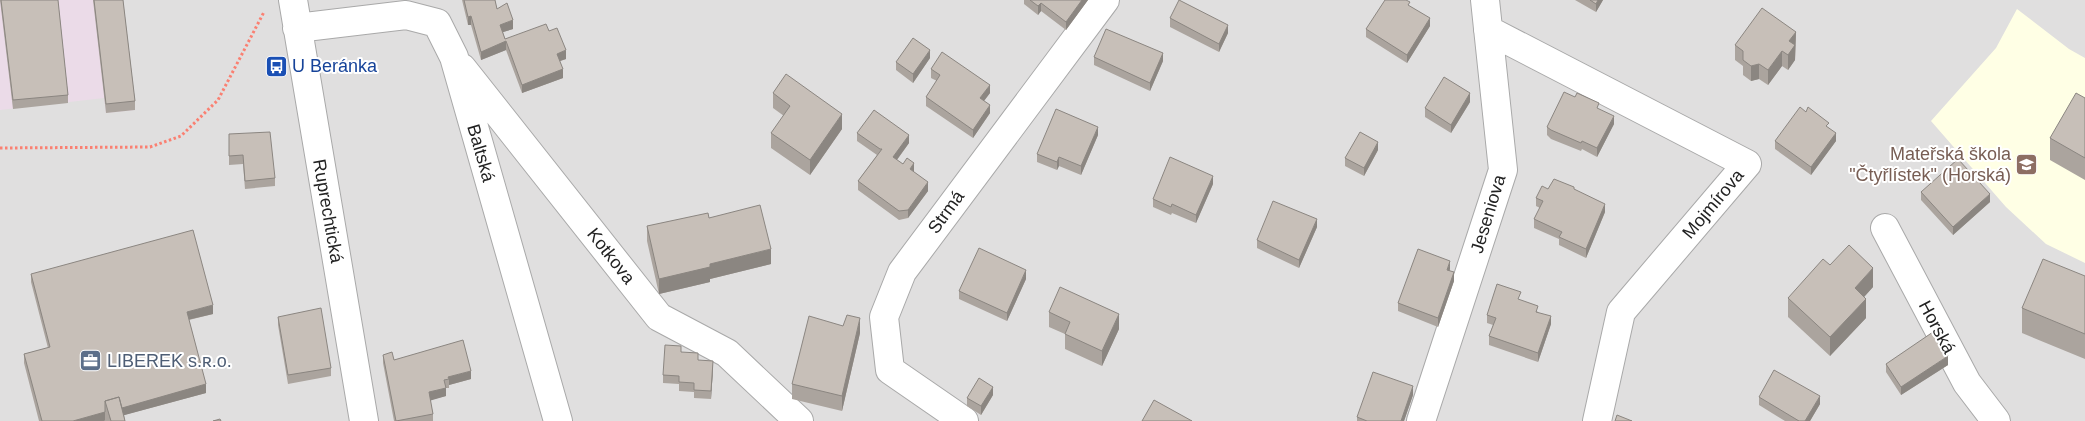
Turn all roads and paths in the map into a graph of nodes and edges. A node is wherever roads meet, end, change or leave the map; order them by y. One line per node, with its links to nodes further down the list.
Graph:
1 (293, 0): 6 (street, Ruprechtická)
2 (1105, 0): 14 (street, Strmá)
3 (1485, 0): 7 (street, Jeseniova)
4 (266, 7): 9 (path)
5 (434, 12): 6 (street, Baltská); 8 (street, Baltská)
6 (297, 28): 11 (street, Ruprechtická)
7 (1488, 30): 15 (street, Jeseniova); 16 (street, Mojmírova)
8 (454, 57): 12 (street, Baltská); 13 (street, Kotkova)
9 (0, 148)
10 (1884, 228): 17 (street, Horská)
11 (364, 421)
12 (558, 421)
13 (799, 421)
14 (964, 421)
15 (1421, 421)
16 (1597, 421)
17 (1996, 421)

